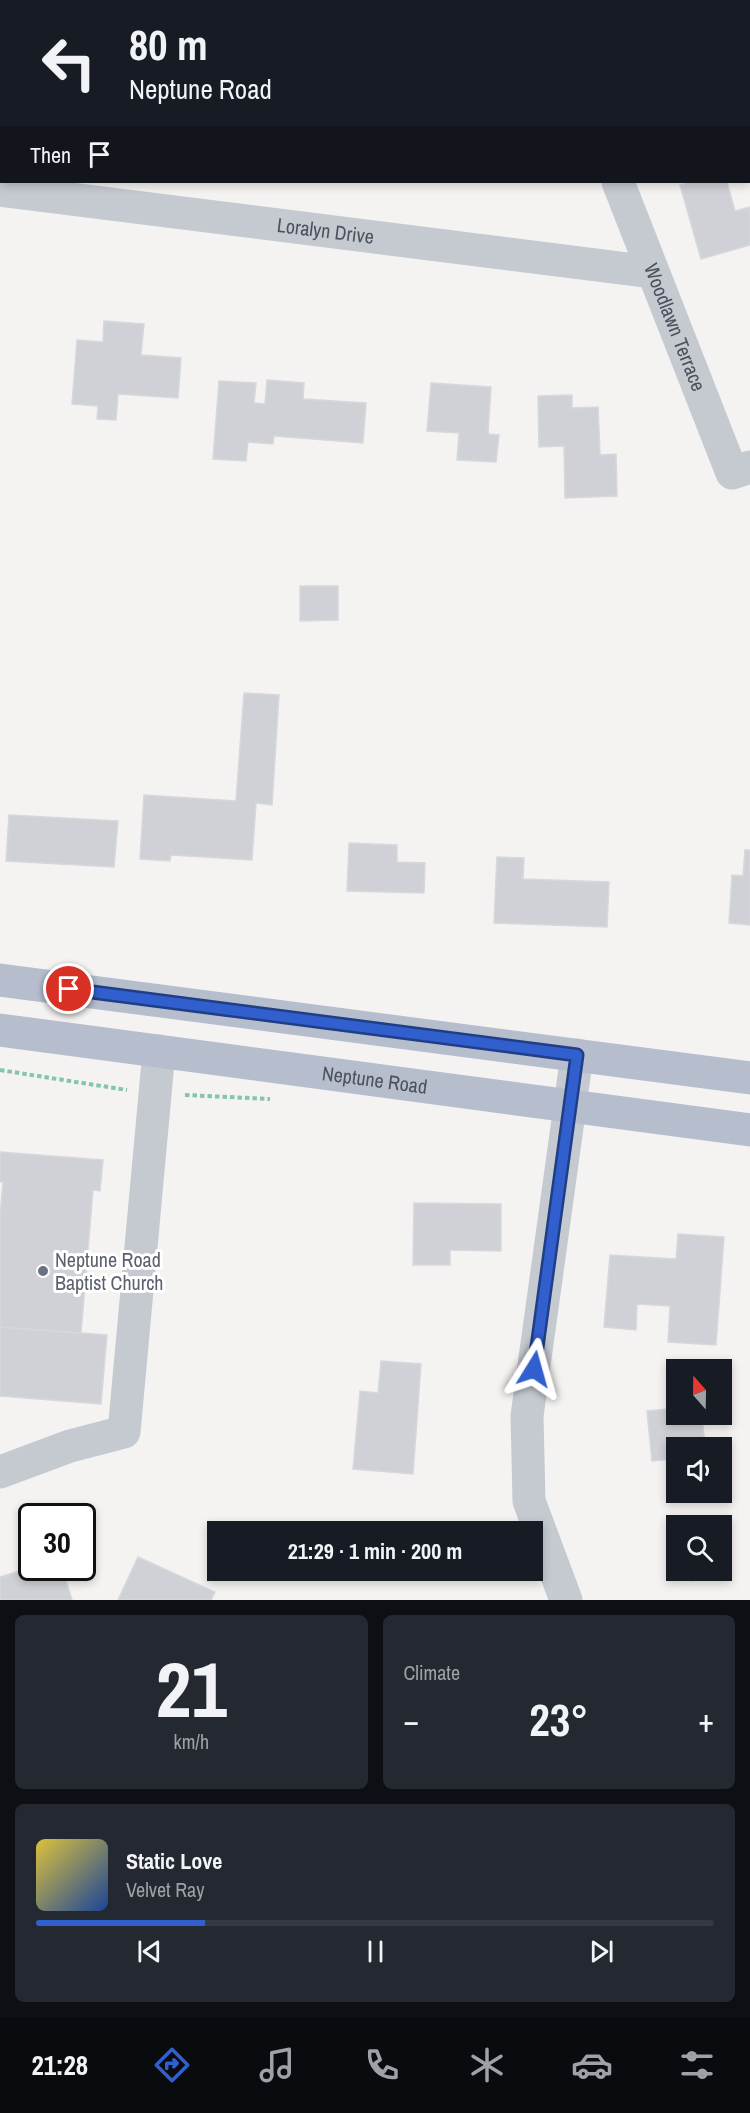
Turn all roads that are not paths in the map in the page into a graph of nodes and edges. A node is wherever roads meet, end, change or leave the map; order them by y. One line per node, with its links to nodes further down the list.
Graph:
1 (618, 183): 3 (street, Woodlawn Terrace)
2 (0, 190): 3 (street, Loralyn Drive)
3 (652, 272): 4 (street, Woodlawn Terrace)
4 (741, 470)
5 (0, 980): 8 (main road)
6 (0, 1030): 7 (main road, Neptune Road)
7 (159, 1052): 10 (main road, Neptune Road); 12 (street)
8 (577, 1055): 9 (main road); 10 (street)
9 (750, 1078)
10 (571, 1107): 11 (main road, Neptune Road); 13 (street)
11 (750, 1130)
12 (0, 1472)
13 (566, 1600)

